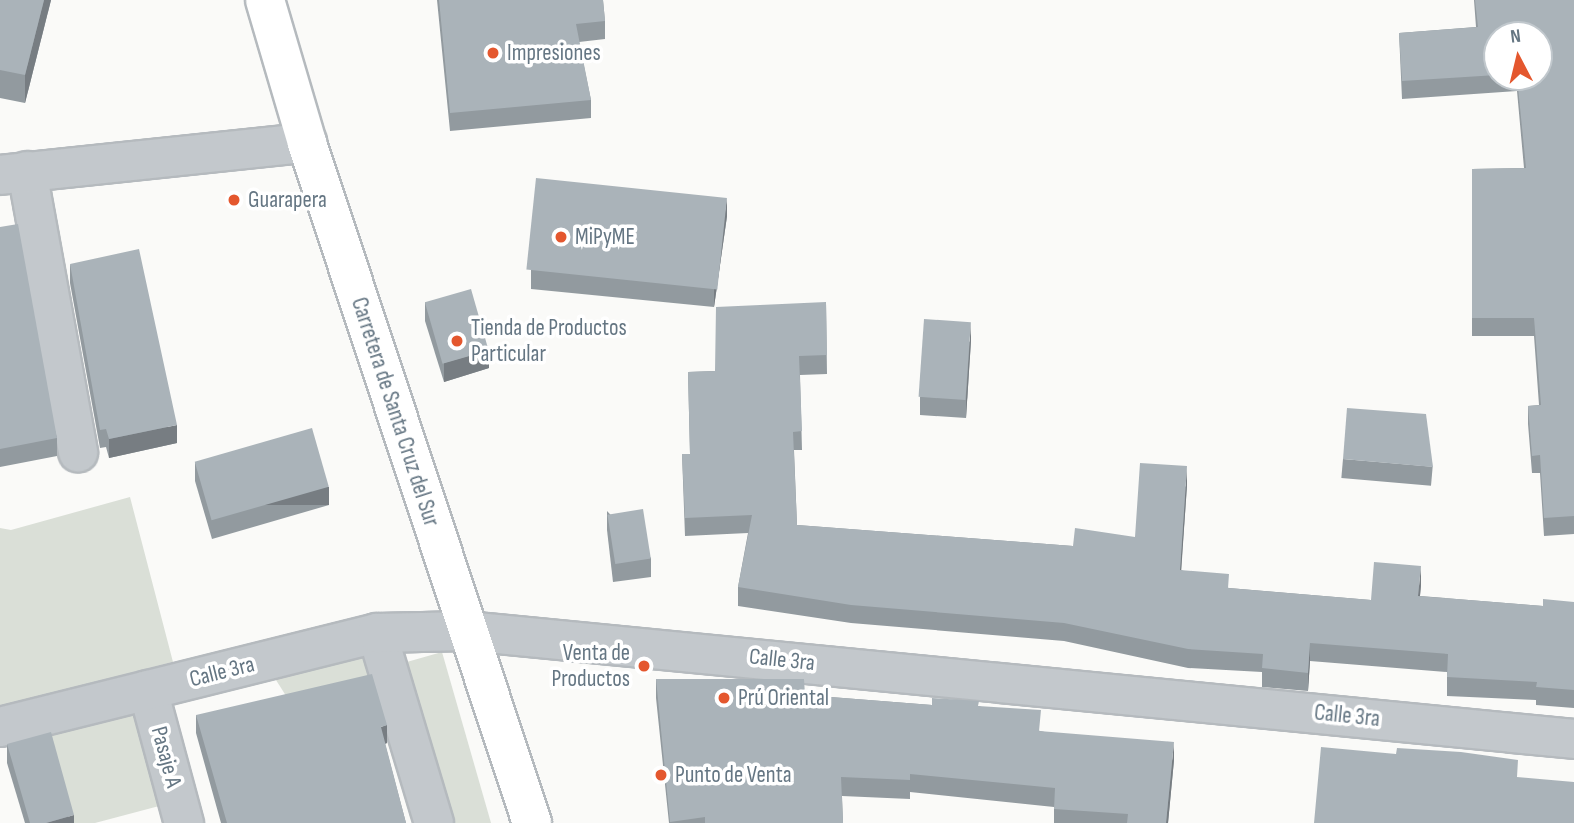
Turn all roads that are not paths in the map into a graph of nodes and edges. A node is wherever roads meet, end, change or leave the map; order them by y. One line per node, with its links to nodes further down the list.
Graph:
1 (265, 0): 2 (main road, Carretera de Santa Cruz del Sur)
2 (307, 143): 3 (street); 5 (main road, Carretera de Santa Cruz del Sur)
3 (13, 173): 4 (street)
4 (78, 452)
5 (467, 631): 6 (street, Calle 3ra); 9 (street, Calle 3ra); 12 (main road, Carretera de Santa Cruz del Sur)
6 (377, 633): 7 (street, Calle 3ra); 11 (street)
7 (148, 690): 8 (street, Calle 3ra); 10 (street, Pasaje A)
8 (0, 727)
9 (1574, 739)
10 (184, 823)
11 (434, 823)
12 (531, 823)

